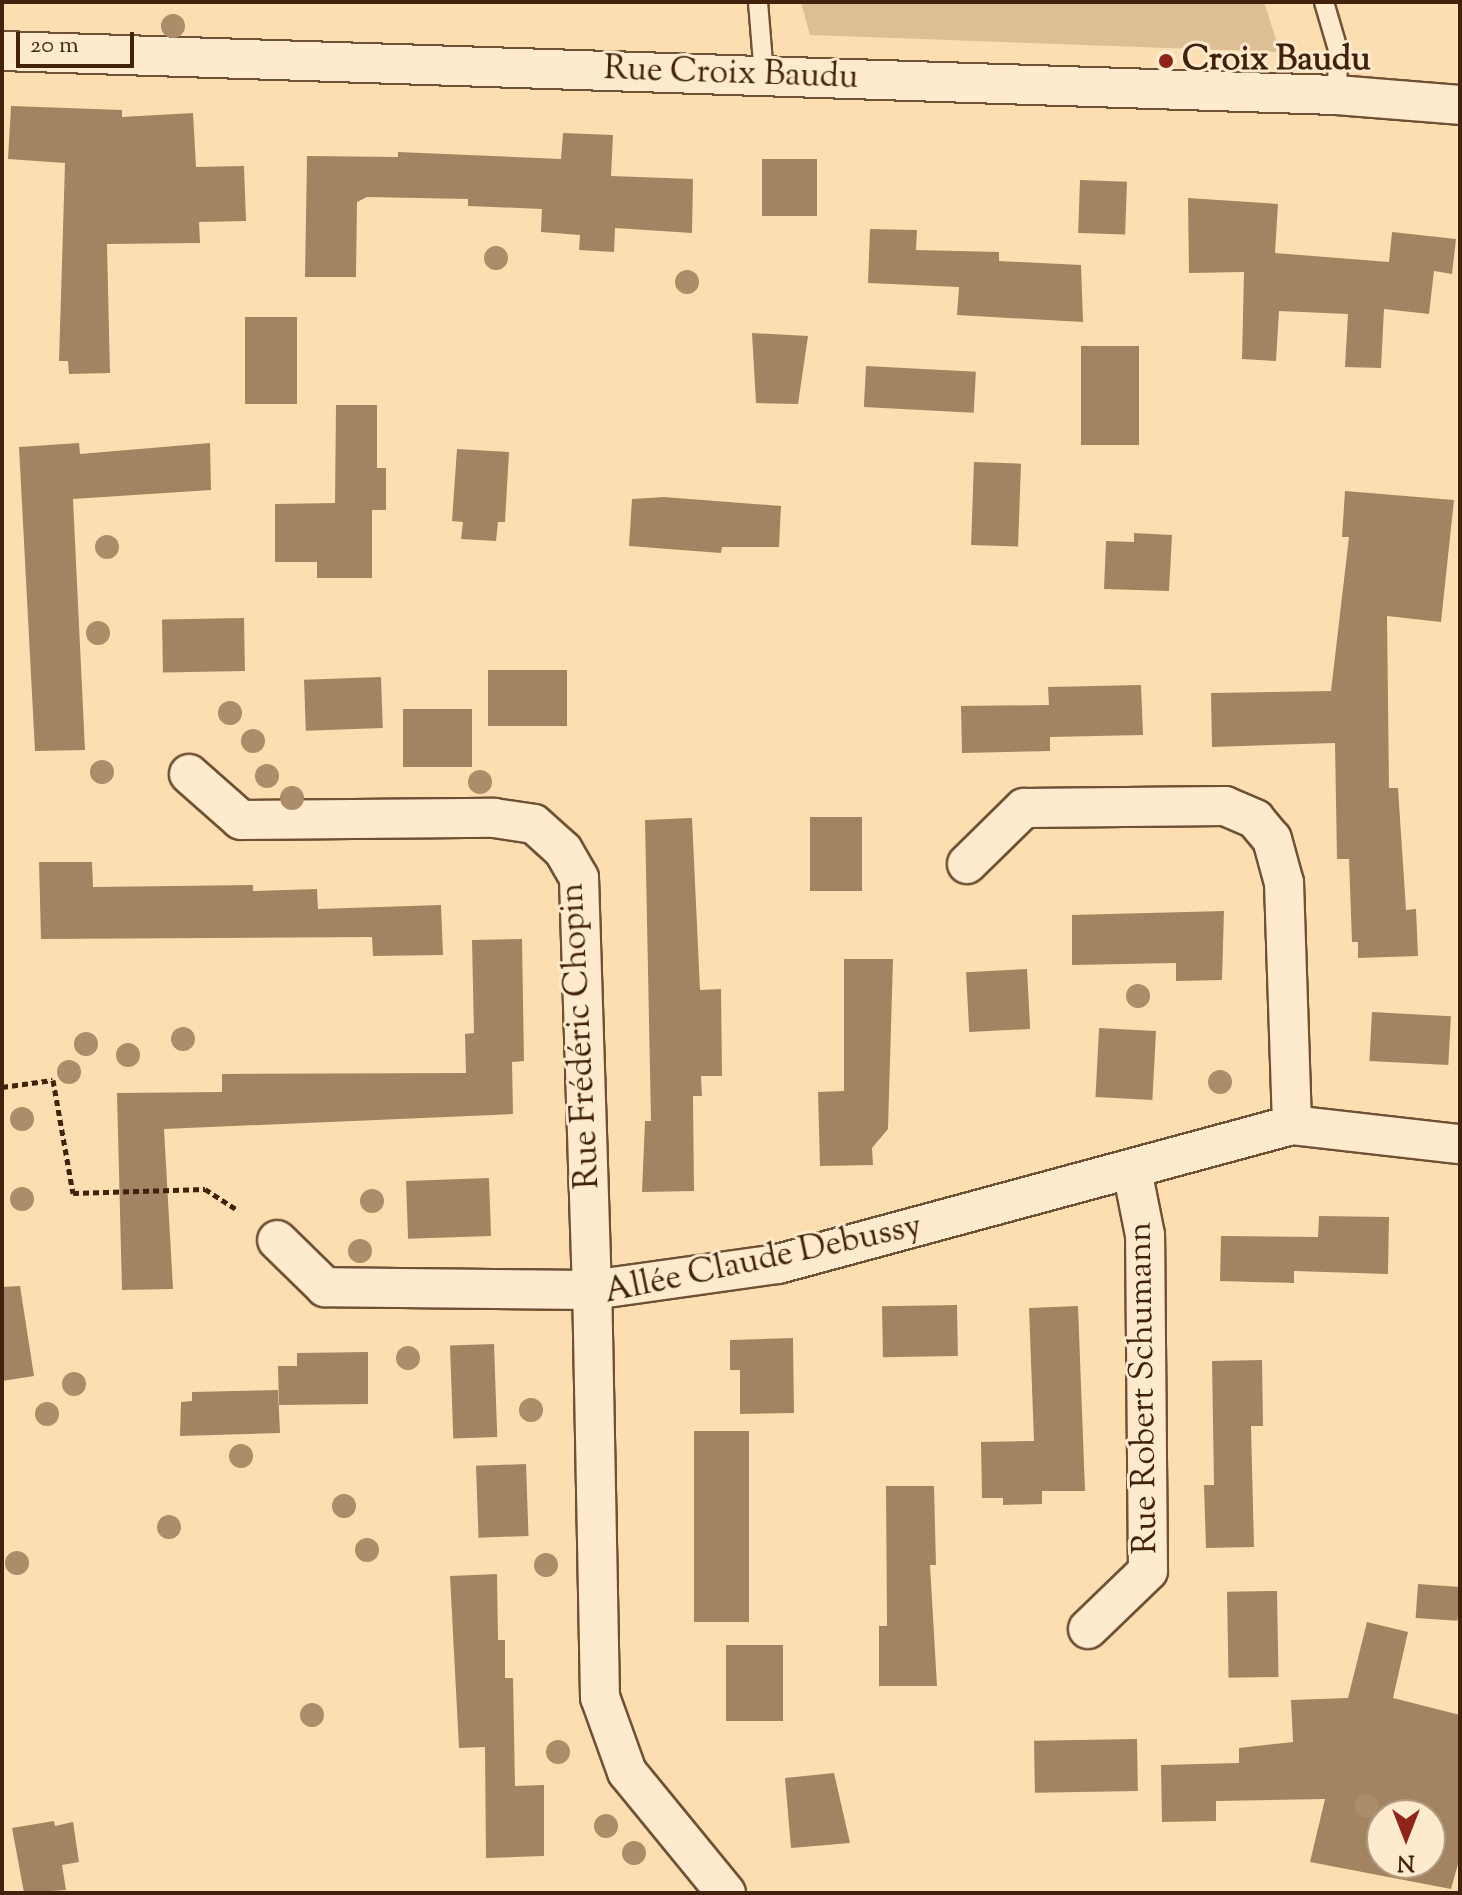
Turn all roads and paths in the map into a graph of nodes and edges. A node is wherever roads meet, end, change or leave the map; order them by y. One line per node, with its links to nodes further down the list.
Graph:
1 (758, 2): 4 (lane)
2 (1324, 2): 5 (lane)
3 (2, 51): 4 (street, Rue Croix Baudu)
4 (764, 75): 5 (street, Rue Croix Baudu)
5 (1337, 95): 6 (street, Rue Croix Baudu)
6 (1460, 105)
7 (189, 774): 15 (street, Rue Frédéric Chopin)
8 (967, 864): 10 (street)
9 (2, 1087): 13 (path)
10 (1292, 1125): 11 (street, Allée Claude Debussy); 12 (street, Allée Claude Debussy)
11 (1460, 1144)
12 (1132, 1170): 15 (street, Allée Claude Debussy); 16 (street, Rue Robert Schumann)
13 (237, 1210)
14 (277, 1240): 15 (street)
15 (592, 1290): 17 (street, Allée Claude Debussy)
16 (1088, 1629)
17 (726, 1893)

